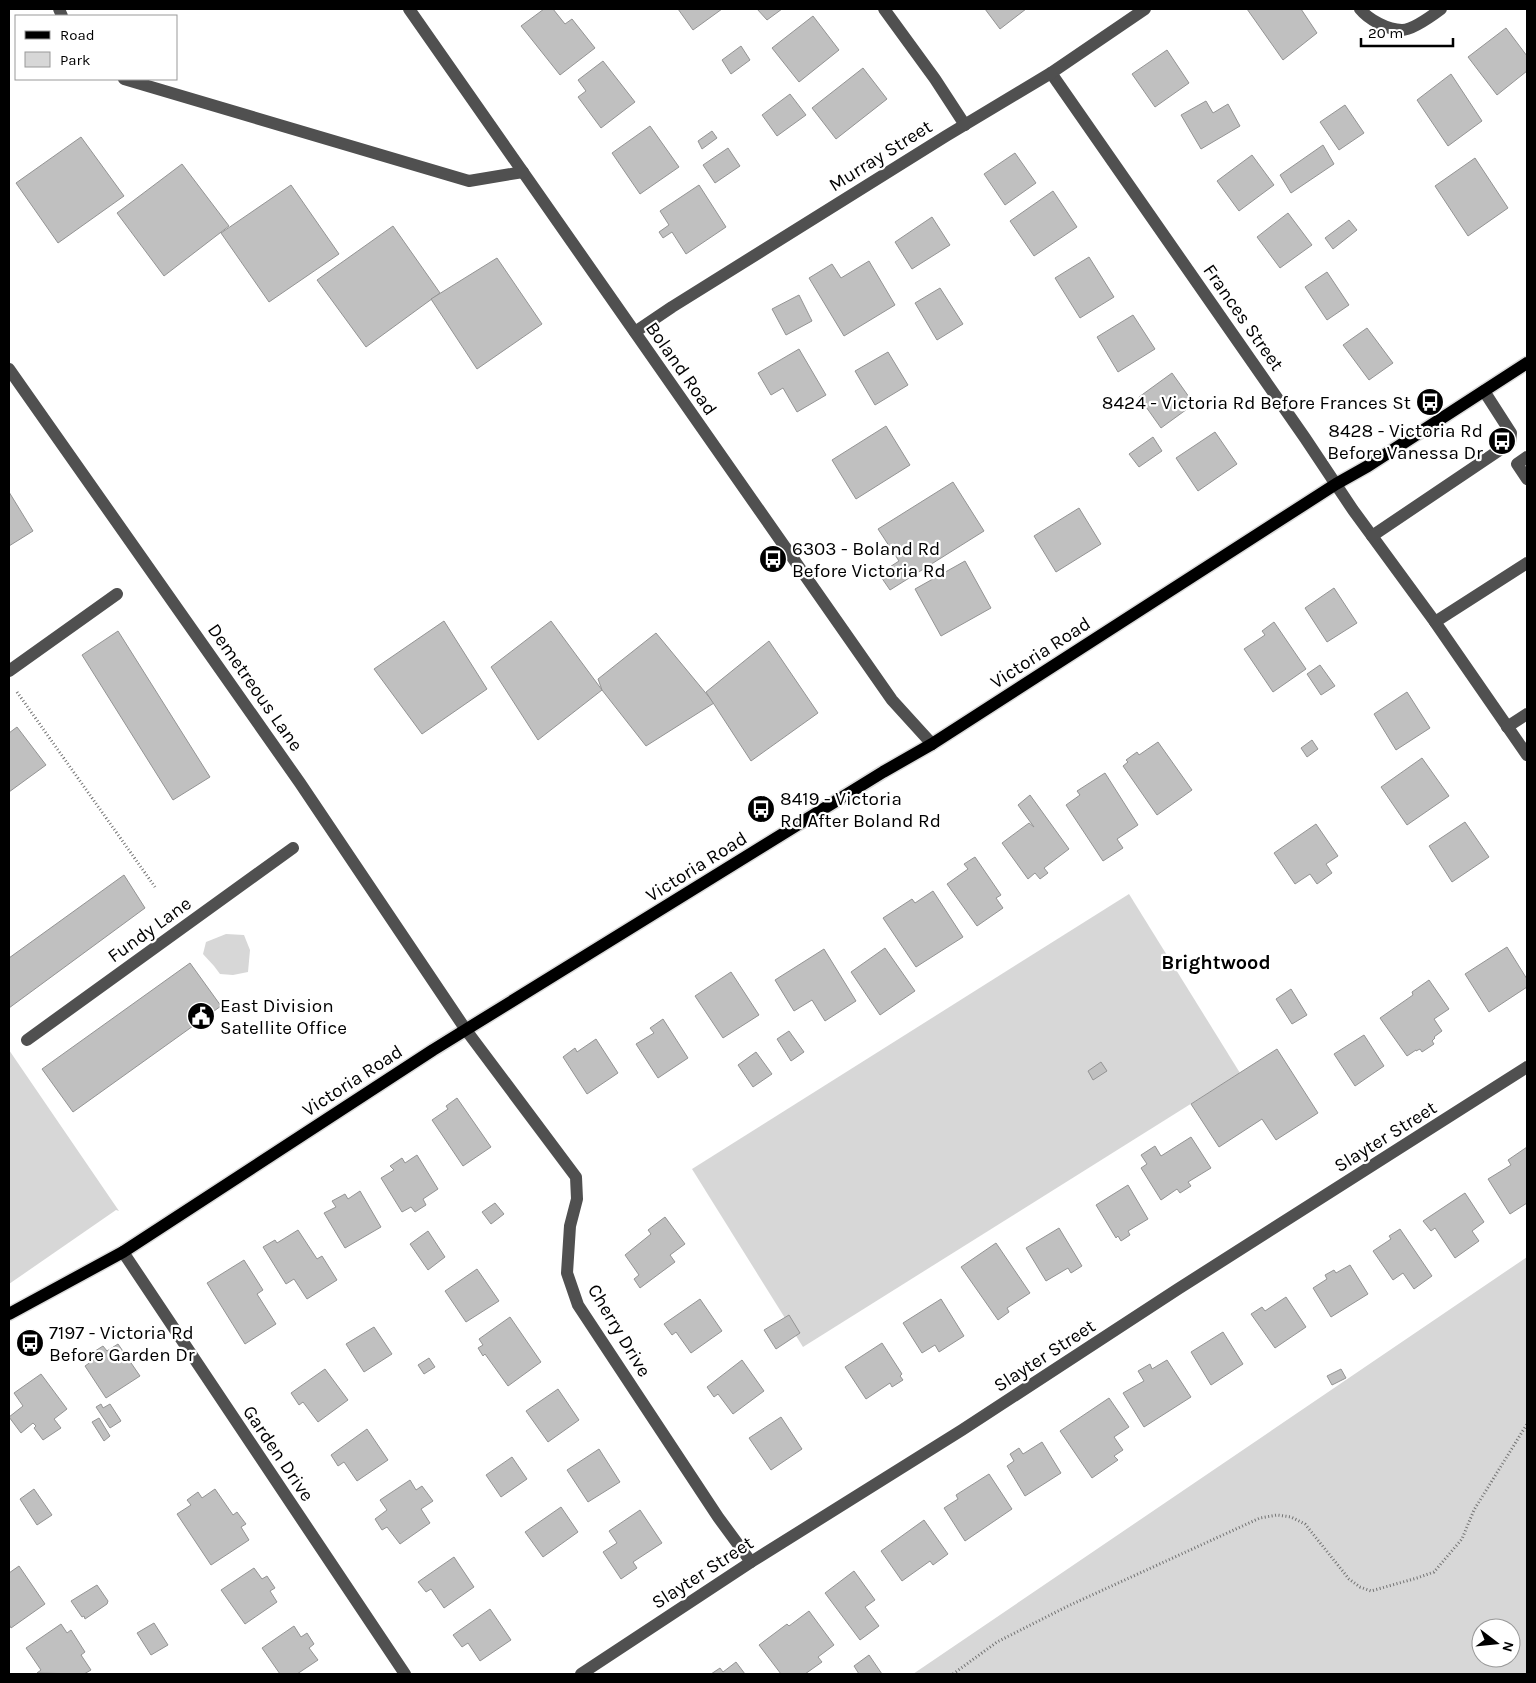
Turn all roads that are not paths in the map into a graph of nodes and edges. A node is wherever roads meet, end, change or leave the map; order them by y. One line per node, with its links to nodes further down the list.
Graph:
1 (408, 9): 9 (street, Boland Road)
2 (884, 9): 8 (street)
3 (1145, 9): 6 (street, Murray Street)
4 (1360, 9): 5 (street)
5 (1441, 9)
6 (1051, 73): 8 (street, Murray Street); 16 (street, Frances Street)
7 (127, 80): 9 (street)
8 (965, 125): 10 (street, Murray Street)
9 (523, 172): 10 (street, Boland Road)
10 (635, 332): 24 (street, Boland Road)
11 (1527, 363): 13 (main road, Victoria Road)
12 (9, 369): 27 (street, Demetreous Lane)
13 (1484, 391): 16 (main road, Victoria Road); 17 (street)
14 (1527, 457): 15 (street)
15 (1527, 479)
16 (1336, 484): 17 (street, Frances Street); 24 (main road, Victoria Road)
17 (1372, 536): 20 (street, Frances Street)
18 (1527, 563): 20 (street)
19 (117, 594): 21 (street)
20 (1435, 622): 23 (street, Frances Street)
21 (9, 671)
22 (1527, 714): 23 (street)
23 (1508, 727): 25 (street, Frances Street)
24 (932, 744): 27 (main road, Victoria Road)
25 (1527, 755)
26 (294, 848): 28 (street, Fundy Lane)
27 (466, 1030): 30 (main road, Victoria Road); 32 (street, Cherry Drive)
28 (27, 1040)
29 (1527, 1067): 32 (street, Slayter Street)
30 (123, 1252): 31 (main road, Victoria Road); 33 (street, Garden Drive)
31 (9, 1314)
32 (751, 1562): 34 (street, Slayter Street)
33 (405, 1674)
34 (581, 1674)

